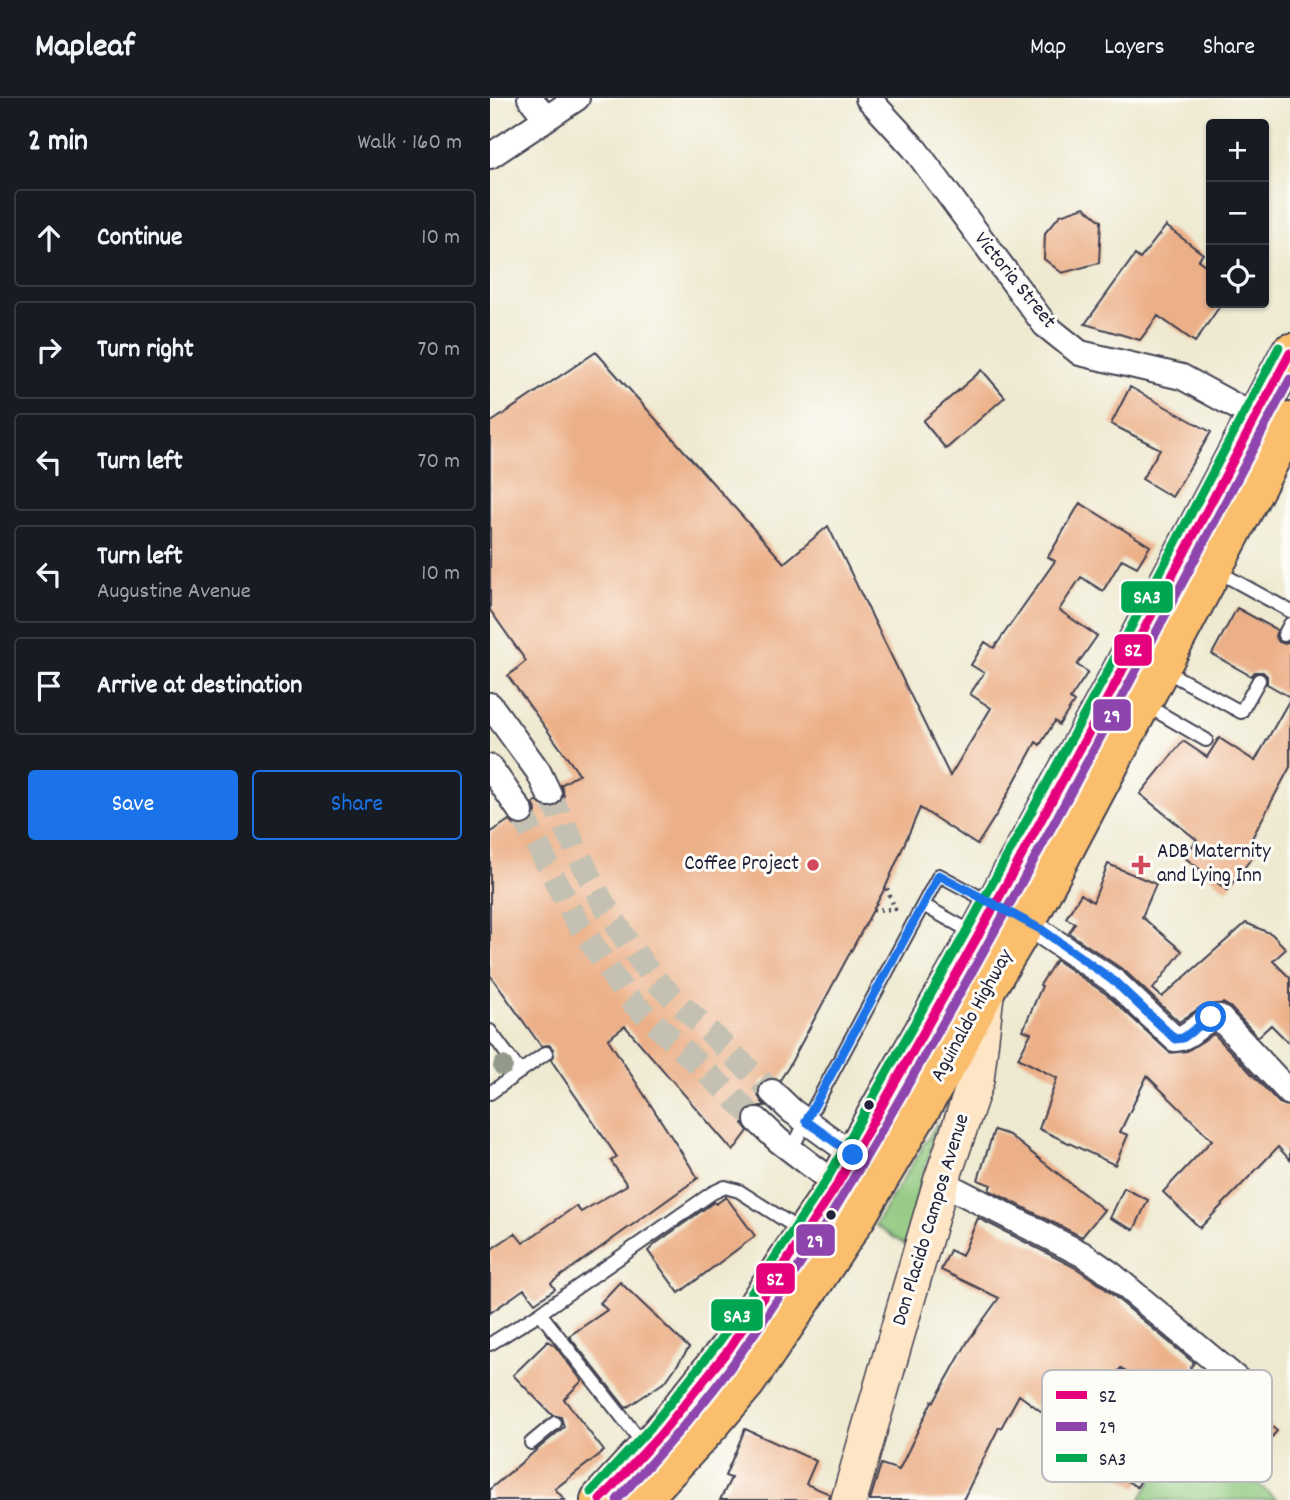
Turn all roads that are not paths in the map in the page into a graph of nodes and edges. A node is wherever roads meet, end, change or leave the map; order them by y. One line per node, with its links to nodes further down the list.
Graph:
1 (530, 98): 4 (street)
2 (577, 98): 4 (street)
3 (868, 98): 7 (street, Victoria Street)
4 (546, 118): 5 (street)
5 (490, 156)
6 (1290, 353): 7 (highway, Aguinaldo Highway)
7 (1276, 424): 8 (highway, Aguinaldo Highway); 10 (highway, Aguinaldo Highway)
8 (1213, 569): 9 (lane); 10 (highway, Aguinaldo Highway)
9 (1290, 611)
10 (1147, 659): 11 (lane); 12 (highway, Aguinaldo Highway)
11 (1259, 680)
12 (1128, 696): 14 (lane); 19 (highway, Aguinaldo Highway)
13 (490, 705): 16 (street)
14 (1206, 740)
15 (490, 767): 17 (street)
16 (549, 794)
17 (522, 811)
18 (923, 905): 19 (lane); 19 (lane); 28 (lane)
19 (999, 921): 20 (highway, Aguinaldo Highway); 20 (main road, Don Placido Campos Avenue); 26 (street); 30 (highway, Aguinaldo Highway)
20 (986, 989): 30 (highway, Aguinaldo Highway); 31 (main road, Don Placido Campos Avenue)
21 (490, 1031): 23 (lane)
22 (546, 1053): 23 (lane)
23 (520, 1072): 25 (lane)
24 (772, 1092): 28 (street)
25 (490, 1093)
26 (1290, 1093)
27 (757, 1120): 29 (street)
28 (806, 1121): 29 (lane); 30 (street)
29 (791, 1150): 30 (street)
30 (854, 1176): 32 (highway, Aguinaldo Highway); 38 (highway, Aguinaldo Highway)
31 (941, 1182): 35 (street); 40 (main road, Don Placido Campos Avenue)
32 (806, 1234): 33 (lane); 38 (highway, Aguinaldo Highway)
33 (540, 1313): 34 (lane); 38 (lane)
34 (490, 1344)
35 (1226, 1370)
36 (555, 1423): 37 (lane)
37 (531, 1443)
38 (650, 1474): 39 (highway, Aguinaldo Highway)
39 (600, 1500)
40 (849, 1500)

